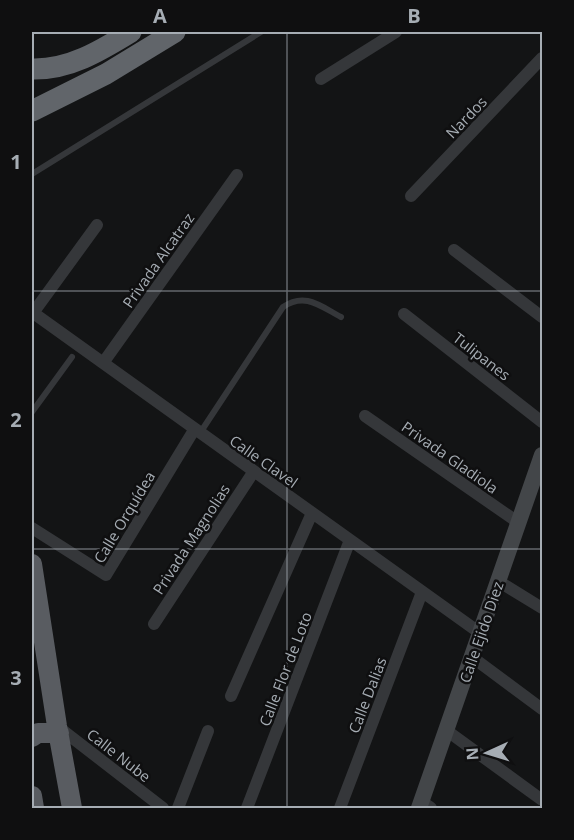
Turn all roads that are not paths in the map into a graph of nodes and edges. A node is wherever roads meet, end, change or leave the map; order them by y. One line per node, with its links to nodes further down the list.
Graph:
1 (131, 32): 6 (highway)
2 (175, 32): 8 (highway)
3 (261, 32): 9 (lane)
4 (396, 32): 7 (street)
5 (543, 58): 11 (street, Nardos)
6 (32, 69)
7 (321, 79)
8 (32, 111)
9 (32, 174)
10 (237, 175): 19 (street, Privada Alcatraz)
11 (411, 196)
12 (97, 225): 14 (street)
13 (454, 250): 17 (street)
14 (32, 313): 19 (street, Calle Clavel)
15 (404, 314): 22 (street, Tulipanes)
16 (341, 317): 23 (lane)
17 (543, 317)
18 (72, 357): 20 (lane)
19 (103, 363): 23 (street, Calle Clavel)
20 (32, 412)
21 (365, 416): 27 (street, Privada Gladiola)
22 (543, 422)
23 (197, 432): 25 (street, Calle Clavel); 28 (street, Calle Orquídea)
24 (543, 455): 27 (main road, Calle Ejido Diez)
25 (254, 471): 26 (street, Calle Clavel); 34 (street, Privada Magnolias)
26 (312, 513): 29 (street, Calle Clavel); 37 (street)
27 (519, 523): 31 (main road, Calle Ejido Diez)
28 (32, 528)
29 (350, 540): 32 (street, Calle Clavel); 49 (street, Calle Flor de Loto)
30 (32, 564): 40 (highway)
31 (498, 581): 33 (street); 35 (main road, Calle Ejido Diez)
32 (422, 591): 35 (street, Calle Clavel); 50 (street, Calle Dalias)
33 (543, 608)
34 (154, 624)
35 (480, 633): 36 (main road, Calle Ejido Diez)
36 (472, 657): 38 (street); 41 (main road, Calle Ejido Diez)
37 (231, 696)
38 (543, 709)
39 (32, 720): 40 (highway)
40 (58, 729): 43 (highway); 46 (highway); 47 (street, Calle Nube)
41 (446, 730): 44 (street); 45 (main road, Calle Ejido Diez)
42 (208, 731): 48 (street)
43 (32, 737)
44 (543, 800)
45 (424, 806)
46 (72, 808)
47 (163, 808)
48 (178, 808)
49 (247, 808)
50 (340, 808)

